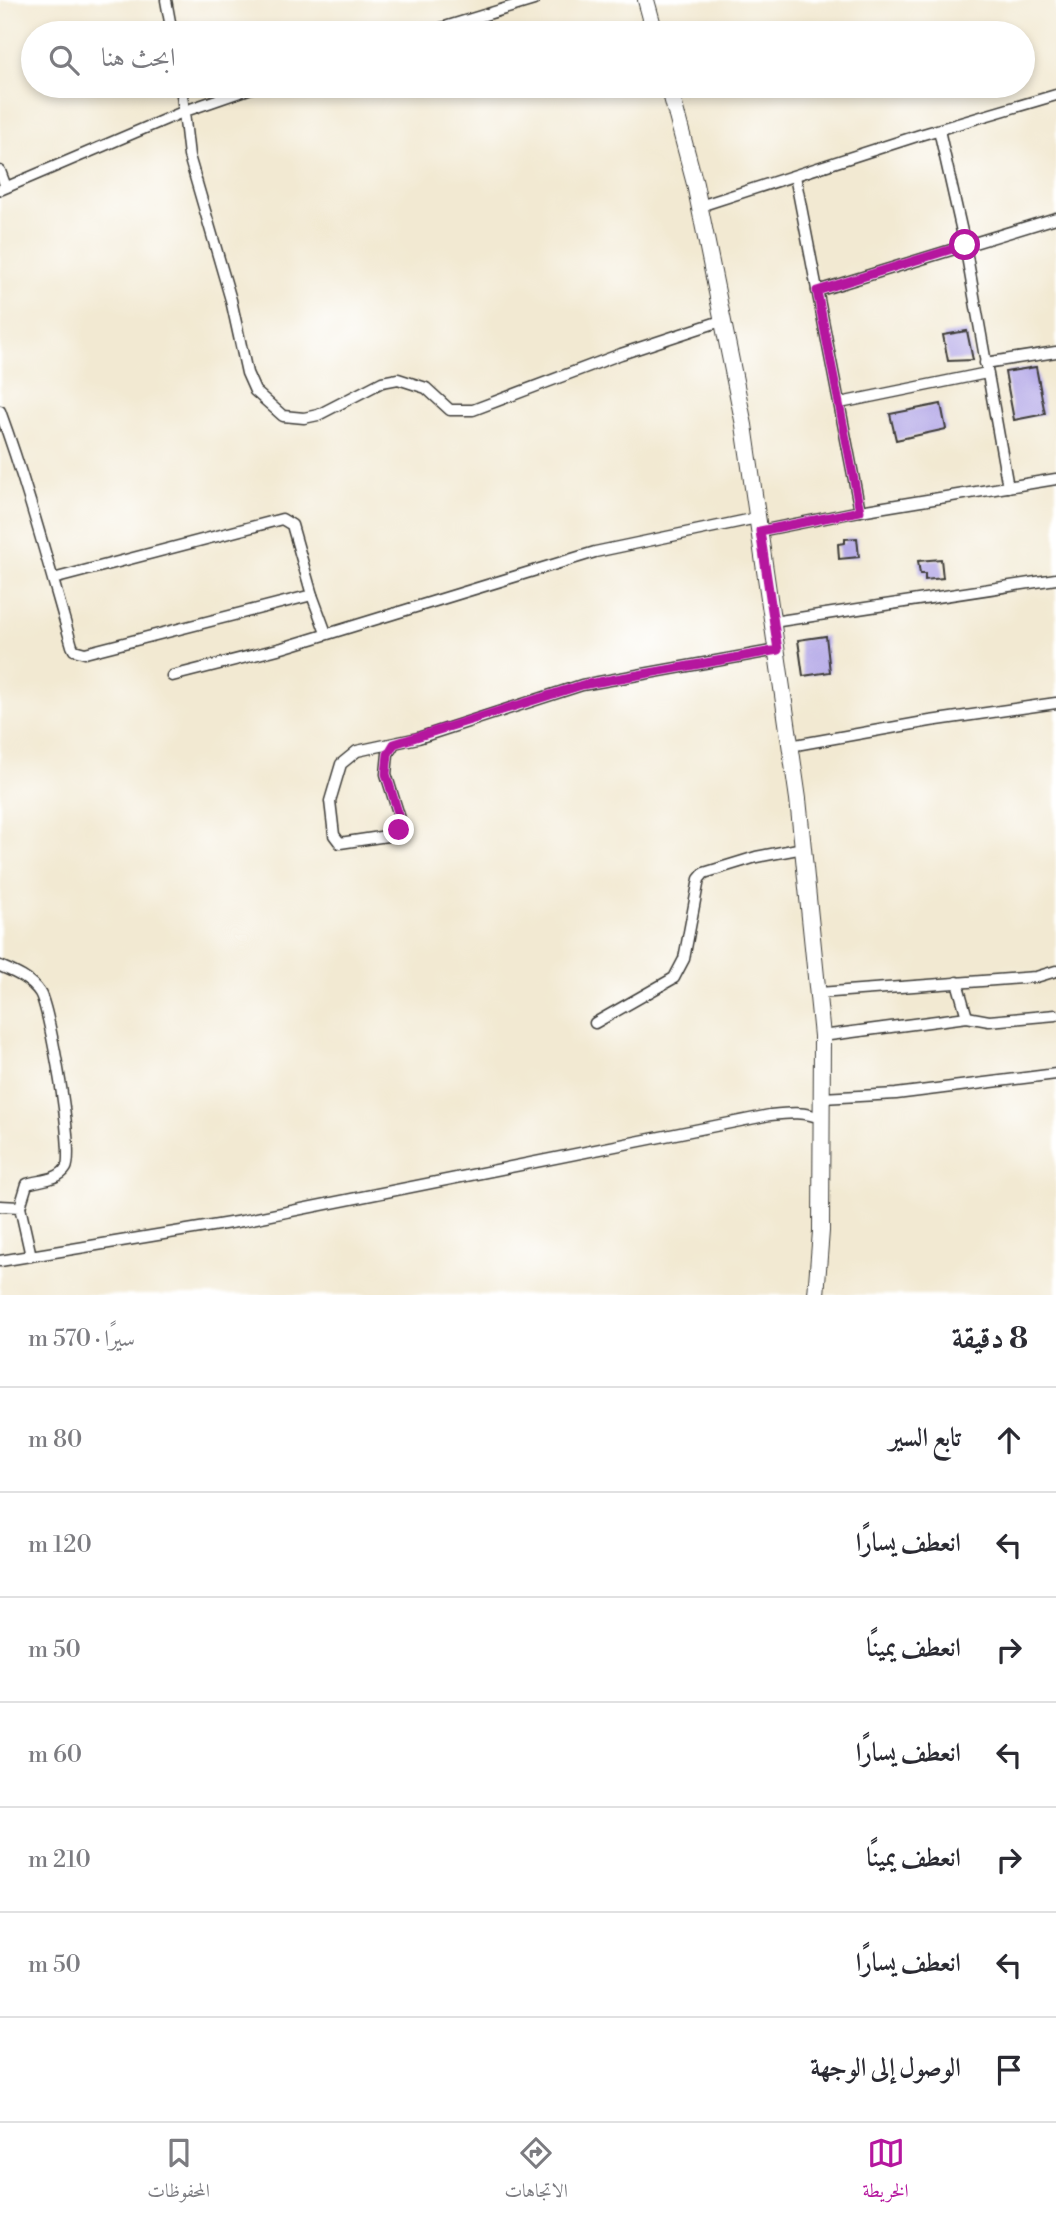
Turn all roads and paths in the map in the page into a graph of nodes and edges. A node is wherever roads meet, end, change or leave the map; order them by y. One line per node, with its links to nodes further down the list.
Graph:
1 (166, 0): 4 (street)
2 (534, 0): 5 (street)
3 (646, 0): 6 (main road)
4 (170, 21)
5 (465, 21)
6 (652, 21)
7 (1056, 95): 12 (street)
8 (183, 98): 11 (street)
9 (222, 98): 11 (street)
10 (672, 98): 16 (main road)
11 (185, 111): 15 (street); 20 (street)
12 (939, 130): 14 (street); 18 (street)
13 (0, 171): 15 (street)
14 (795, 176): 16 (street); 19 (street)
15 (3, 189)
16 (699, 206): 20 (main road)
17 (1056, 218): 18 (street)
18 (965, 245): 19 (street); 22 (street)
19 (817, 291): 23 (street)
20 (724, 320): 28 (main road)
21 (1056, 352): 22 (street)
22 (986, 368): 23 (street); 26 (street)
23 (840, 403): 27 (street)
24 (0, 411): 29 (street)
25 (1056, 479): 26 (street)
26 (1008, 487): 27 (street)
27 (860, 511): 28 (street)
28 (758, 524): 32 (main road); 33 (street)
29 (53, 579): 31 (street); 31 (street)
30 (1056, 579): 32 (street)
31 (312, 595): 33 (street)
32 (774, 622): 34 (main road)
33 (326, 633): 35 (street)
34 (778, 650): 37 (street); 38 (main road)
35 (172, 676)
36 (1056, 703): 38 (street)
37 (394, 744): 37 (street)
38 (790, 746): 39 (main road)
39 (803, 848): 43 (main road); 46 (street)
40 (0, 966): 52 (street)
41 (1056, 971): 42 (street)
42 (957, 982): 43 (street); 45 (street)
43 (819, 993): 47 (main road)
44 (1056, 1015): 45 (street)
45 (967, 1017): 47 (street)
46 (595, 1023)
47 (822, 1036): 49 (main road)
48 (1056, 1074): 49 (street)
49 (822, 1098): 50 (main road)
50 (822, 1119): 53 (street); 55 (main road)
51 (0, 1206): 52 (street)
52 (20, 1207): 53 (street)
53 (31, 1256): 54 (street)
54 (0, 1261)
55 (816, 1295)

